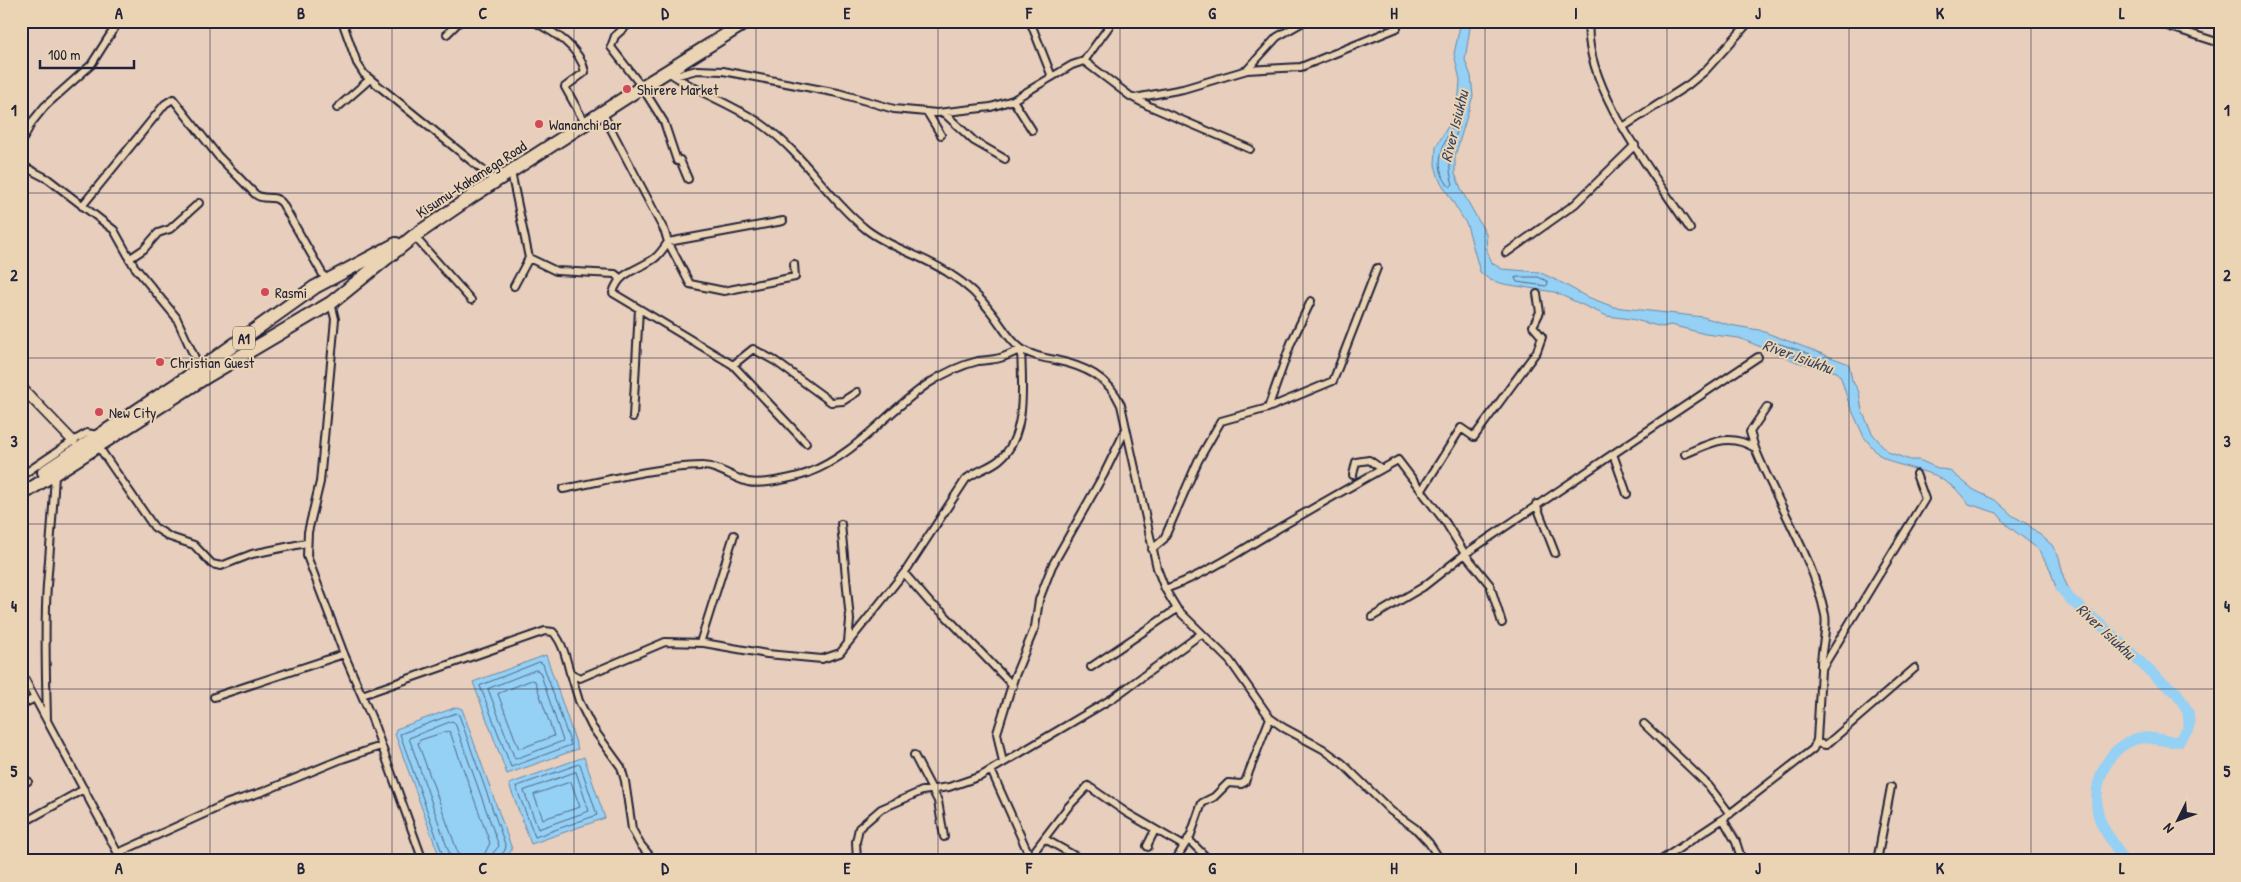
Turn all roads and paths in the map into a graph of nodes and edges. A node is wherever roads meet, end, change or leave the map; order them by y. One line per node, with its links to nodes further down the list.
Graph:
1 (118, 21): 33 (street)
2 (342, 21): 21 (street)
3 (460, 21): 15 (street)
4 (533, 21): 29 (street)
5 (632, 21): 22 (street)
6 (748, 21): 19 (highway, Kisumu-Kakamega Road / A1)
7 (1030, 21): 20 (street)
8 (1113, 21): 17 (street)
9 (1305, 21): 18 (street)
10 (1589, 21): 30 (street)
11 (1750, 21): 30 (street)
12 (2144, 21): 13 (street)
13 (2161, 23): 16 (street)
14 (1397, 28): 18 (street)
15 (446, 34)
16 (2220, 43)
17 (1084, 61): 20 (street); 23 (street)
18 (1247, 70): 23 (street)
19 (671, 73): 22 (highway, Kisumu-Kakamega Road / A1); 27 (street); 62 (street)
20 (1052, 77): 24 (street)
21 (370, 79): 25 (street); 40 (street)
22 (642, 87): 26 (highway, Kisumu-Kakamega Road / A1); 39 (street)
23 (1135, 98): 35 (street)
24 (1013, 100): 28 (street); 31 (street)
25 (338, 108)
26 (602, 112): 29 (highway, Kisumu-Kakamega Road / A1); 46 (street)
27 (927, 112): 28 (street); 32 (street)
28 (944, 113): 36 (street)
29 (585, 123): 38 (highway, Kisumu-Kakamega Road / A1)
30 (1623, 127): 34 (street)
31 (1032, 130)
32 (941, 135)
33 (21, 142)
34 (1635, 145): 44 (street); 47 (street)
35 (1250, 149)
36 (1005, 159)
37 (21, 165): 42 (street)
38 (511, 172): 40 (highway, Kisumu-Kakamega Road / A1); 48 (street)
39 (688, 179)
40 (497, 182): 45 (highway, Kisumu-Kakamega Road / A1)
41 (199, 203): 49 (street)
42 (82, 206): 49 (street); 53 (street)
43 (783, 221): 46 (street)
44 (1690, 229)
45 (414, 236): 53 (highway, Kisumu-Kakamega Road / A1); 57 (street); 59 (highway, Kisumu-Kakamega Road / A1)
46 (668, 242): 50 (street); 52 (street)
47 (1506, 253)
48 (529, 258): 52 (street); 54 (street)
49 (129, 259): 65 (street)
50 (794, 264)
51 (1377, 268): 69 (street)
52 (620, 278): 60 (street)
53 (326, 280): 56 (highway, Kisumu-Kakamega Road / A1)
54 (514, 286)
55 (1537, 294): 85 (street)
56 (303, 296): 61 (highway); 65 (highway, Kisumu-Kakamega Road / A1)
57 (471, 300)
58 (1311, 301): 69 (street)
59 (331, 302): 61 (highway, Kisumu-Kakamega Road / A1); 91 (street)
60 (639, 309): 64 (street); 70 (street)
61 (314, 313): 72 (highway, Kisumu-Kakamega Road / A1)
62 (1021, 349): 71 (street); 84 (street); 95 (street)
63 (1758, 357): 76 (street)
64 (733, 366): 67 (street); 74 (street)
65 (200, 369): 72 (highway, Kisumu-Kakamega Road / A1)
66 (21, 387): 73 (main road)
67 (858, 392)
68 (1767, 407): 75 (street)
69 (1268, 408): 92 (street)
70 (633, 417)
71 (1126, 429): 92 (street); 109 (street)
72 (98, 440): 73 (street); 79 (highway, Kisumu-Kakamega Road / A1); 83 (highway, Kisumu-Kakamega Road / A1); 91 (street)
73 (73, 441): 82 (street)
74 (806, 443)
75 (1755, 448): 77 (street); 106 (street)
76 (1613, 454): 86 (street); 88 (street)
77 (1685, 454)
78 (1382, 469): 80 (street); 85 (street); 96 (street)
79 (55, 474): 87 (highway, Kisumu-Kakamega Road / A1); 115 (street)
80 (1352, 474)
81 (1916, 474): 106 (street)
82 (21, 476)
83 (21, 486)
84 (563, 489)
85 (1422, 490): 94 (street)
86 (1627, 494)
87 (21, 495)
88 (1536, 504): 93 (street); 94 (street)
89 (842, 524): 102 (street)
90 (734, 535): 101 (street)
91 (306, 543): 103 (street)
92 (1152, 549): 96 (street)
93 (1555, 553)
94 (1465, 554): 98 (street); 99 (street)
95 (904, 573): 102 (street); 109 (street)
96 (1165, 589): 97 (street)
97 (1177, 609): 100 (street); 104 (street)
98 (1372, 617)
99 (1502, 623)
100 (1201, 634): 114 (street); 120 (street)
101 (700, 643): 102 (street); 108 (street)
102 (848, 643)
103 (344, 654): 110 (street); 111 (street)
104 (1091, 667)
105 (1915, 668): 117 (street)
106 (1821, 670): 117 (street)
107 (21, 672): 112 (street)
108 (570, 672): 110 (street); 140 (street)
109 (1013, 686): 120 (street)
110 (362, 695): 118 (street)
111 (214, 697)
112 (35, 698): 113 (street); 115 (street)
113 (21, 705)
114 (1270, 718): 133 (street); 145 (street)
115 (47, 719): 126 (street)
116 (1644, 724): 127 (street)
117 (1816, 743): 127 (street)
118 (381, 746): 136 (street); 139 (street)
119 (914, 755): 125 (street)
120 (1003, 763): 121 (street)
121 (991, 770): 125 (street); 137 (street)
122 (28, 781): 123 (street)
123 (21, 785)
124 (1891, 787): 148 (street)
125 (933, 788): 131 (street); 141 (street)
126 (84, 789): 129 (street); 136 (street)
127 (1730, 814): 128 (street)
128 (1723, 819): 146 (street); 147 (street)
129 (21, 824)
130 (1155, 830): 132 (street); 134 (street); 135 (street)
131 (944, 837)
132 (1045, 839): 137 (street); 142 (street)
133 (1188, 839): 134 (street); 144 (street)
134 (1184, 846): 143 (street)
135 (1148, 847)
136 (118, 853): 138 (street)
137 (1029, 859)
138 (122, 861)
139 (423, 861)
140 (654, 861)
141 (858, 861)
142 (1084, 861)
143 (1175, 861)
144 (1210, 861)
145 (1441, 861)
146 (1660, 861)
147 (1742, 861)
148 (1877, 861)

